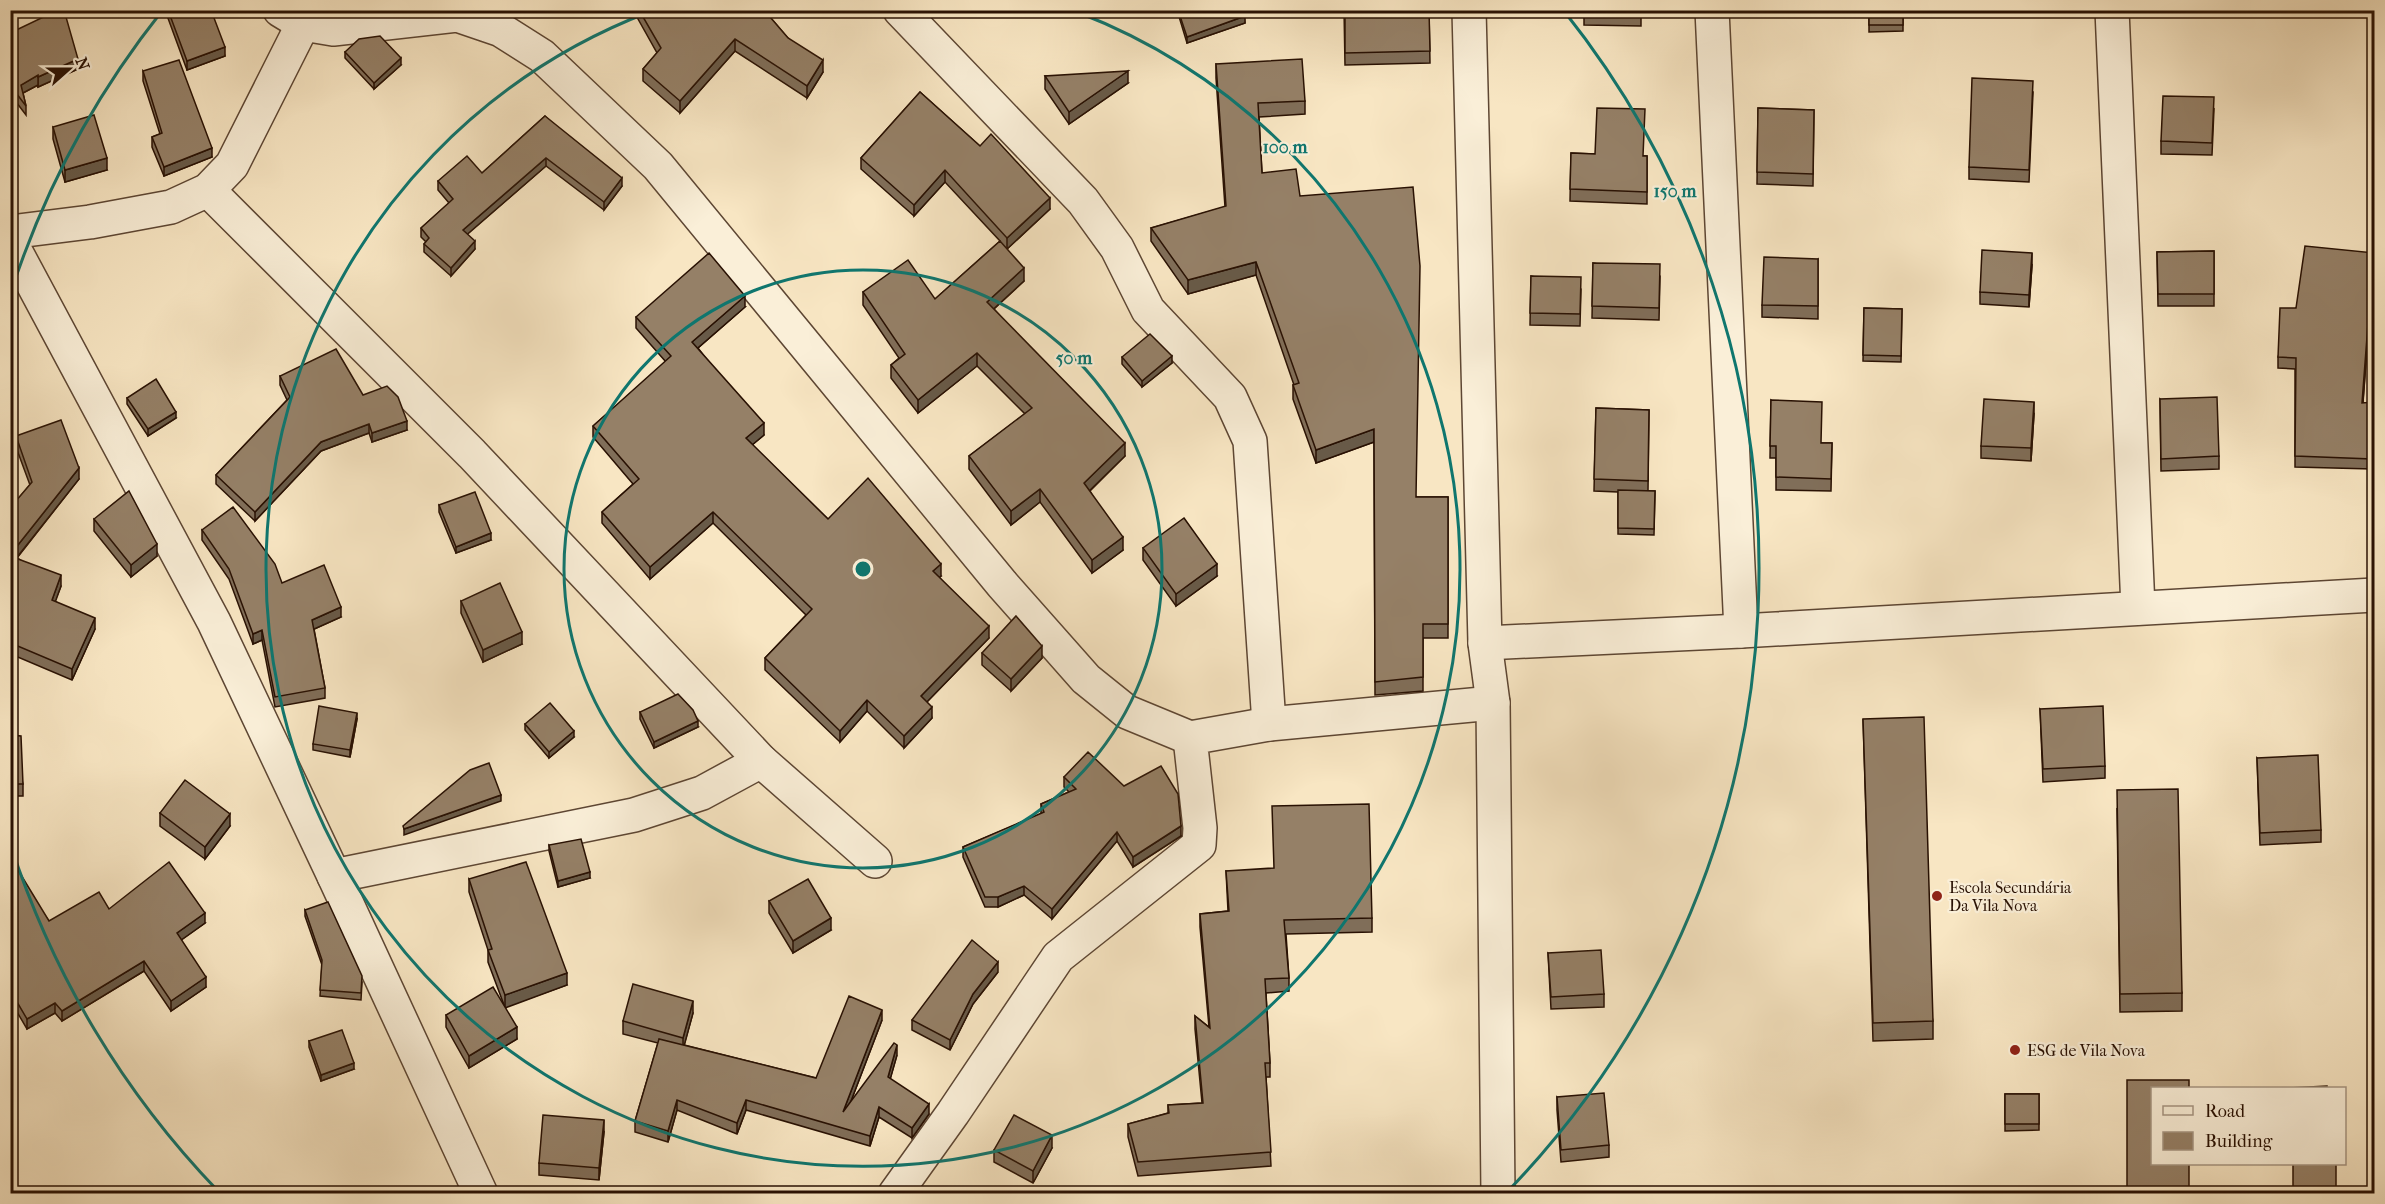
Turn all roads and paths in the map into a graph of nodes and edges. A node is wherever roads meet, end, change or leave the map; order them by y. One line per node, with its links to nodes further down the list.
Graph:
1 (900, 10): 14 (street)
2 (1469, 10): 12 (street)
3 (1712, 10): 11 (street)
4 (2112, 10): 10 (street)
5 (292, 17): 6 (street); 15 (street)
6 (208, 190): 7 (street); 16 (street)
7 (10, 232)
8 (10, 241): 18 (street)
9 (2374, 595): 10 (street)
10 (2138, 608): 11 (street)
11 (1741, 632): 12 (street)
12 (1485, 643): 13 (street)
13 (1492, 703): 14 (street); 21 (street)
14 (1269, 724): 15 (street)
15 (1190, 738): 20 (street)
16 (761, 761): 17 (street); 18 (street)
17 (875, 861)
18 (334, 876): 19 (street)
19 (481, 1194)
20 (895, 1194)
21 (1498, 1194)

